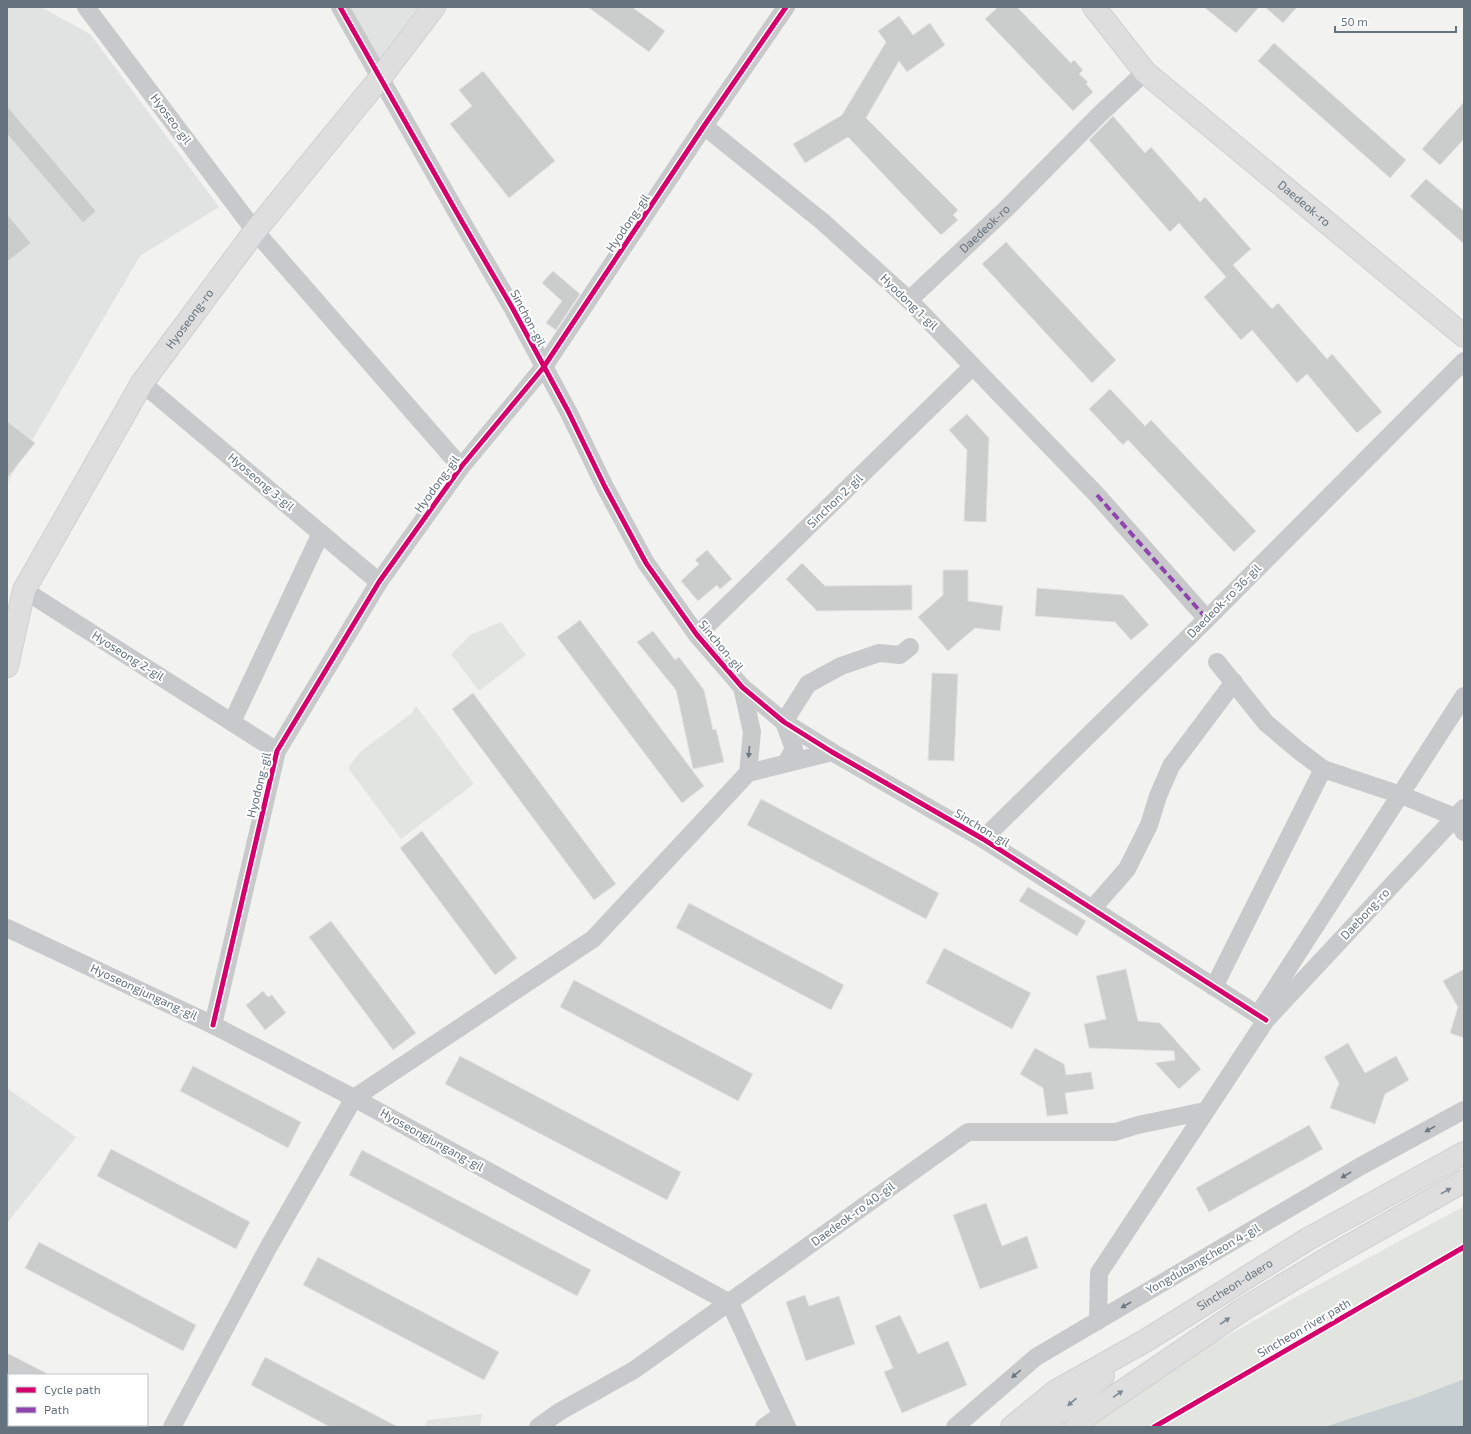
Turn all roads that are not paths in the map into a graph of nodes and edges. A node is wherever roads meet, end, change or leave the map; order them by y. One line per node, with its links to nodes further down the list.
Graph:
1 (86, 7): 9 (street, Hyoseo-gil)
2 (340, 7): 7 (street, Sinchon-gil)
3 (434, 7): 7 (main road, Hyoseong-ro)
4 (786, 7): 8 (street, Hyodong-gil)
5 (1094, 7): 6 (main road, Daedeok-ro)
6 (1145, 72): 10 (street, Daedeok-ro); 11 (main road, Daedeok-ro)
7 (380, 78): 9 (main road, Hyoseong-ro); 14 (street, Sinchon-gil)
8 (704, 126): 10 (street, Hyodong 1-gil); 14 (street, Hyodong-gil)
9 (255, 231): 15 (main road, Hyoseong-ro); 16 (street, Hyodong-gil)
10 (909, 300): 13 (street, Hyodong 1-gil)
11 (1464, 336)
12 (1464, 360): 20 (street, Daedeok-ro 36-gil)
13 (972, 367): 20 (street, Hyodong 1-gil); 21 (street, Sinchon 2-gil)
14 (543, 368): 16 (street, Hyodong-gil); 21 (street, Sinchon-gil)
15 (142, 383): 17 (street, Hyoseong 3-gil); 19 (main road, Hyoseong-ro)
16 (461, 466): 18 (street, Hyodong-gil)
17 (321, 533): 18 (street, Hyoseong 3-gil); 28 (street)
18 (379, 582): 31 (street, Hyodong-gil)
19 (24, 590): 24 (main road, Hyoseong-ro); 28 (street, Hyoseong 2-gil)
20 (1207, 619): 38 (street, Daedeok-ro 36-gil)
21 (697, 635): 26 (street, Sinchon-gil)
22 (910, 647): 29 (street)
23 (1217, 662): 25 (street)
24 (7, 666)
25 (1234, 682): 34 (street); 39 (street)
26 (742, 687): 29 (street, Sinchon-gil); 30 (street)
27 (1464, 696): 36 (street)
28 (232, 722): 31 (street, Hyoseong 2-gil)
29 (784, 722): 30 (street); 32 (street, Sinchon-gil); 33 (street)
30 (752, 732): 35 (street, one-way to 35)
31 (277, 751): 43 (street, Hyodong-gil)
32 (832, 752): 33 (street); 38 (street, Sinchon-gil)
33 (786, 763): 35 (street)
34 (1323, 769): 36 (street); 41 (street)
35 (748, 772): 44 (street)
36 (1400, 795): 37 (street); 42 (street)
37 (1461, 819): 42 (street, Daebong-ro)
38 (983, 840): 39 (street, Sinchon-gil)
39 (1092, 910): 41 (street, Sinchon-gil)
40 (7, 928): 43 (street, Hyoseongjungang-gil)
41 (1214, 987): 42 (street, Sinchon-gil)
42 (1262, 1017): 46 (street)
43 (213, 1025): 44 (street, Hyoseongjungang-gil)
44 (354, 1098): 54 (street, Hyoseongjungang-gil); 60 (street)
45 (1464, 1110): 55 (street, Yongdubangcheon 4-gil, one-way to 55)
46 (1205, 1111): 54 (street, Daedeok-ro 40-gil); 55 (street)
47 (1464, 1137): 53 (main road)
48 (1464, 1153): 51 (main road, Sincheon-daero)
49 (1464, 1181): 52 (main road, one-way to 49)
50 (1464, 1198): 52 (main road)
51 (1308, 1239): 53 (main road); 56 (main road, Sincheon-daero)
52 (1335, 1254): 59 (main road, one-way to 52)
53 (1198, 1290): 57 (main road)
54 (730, 1303): 58 (street); 61 (street, Daedeok-ro 40-gil)
55 (1098, 1321): 63 (street, Yongdubangcheon 4-gil, one-way to 63)
56 (1145, 1340): 57 (main road, Sincheon-daero); 65 (main road, one-way to 65)
57 (1056, 1390): 64 (main road, Sincheon-daero)
58 (784, 1421): 62 (street)
59 (1077, 1423)
60 (172, 1427)
61 (538, 1427)
62 (764, 1427)
63 (954, 1427)
64 (1012, 1427)
65 (1042, 1427)

